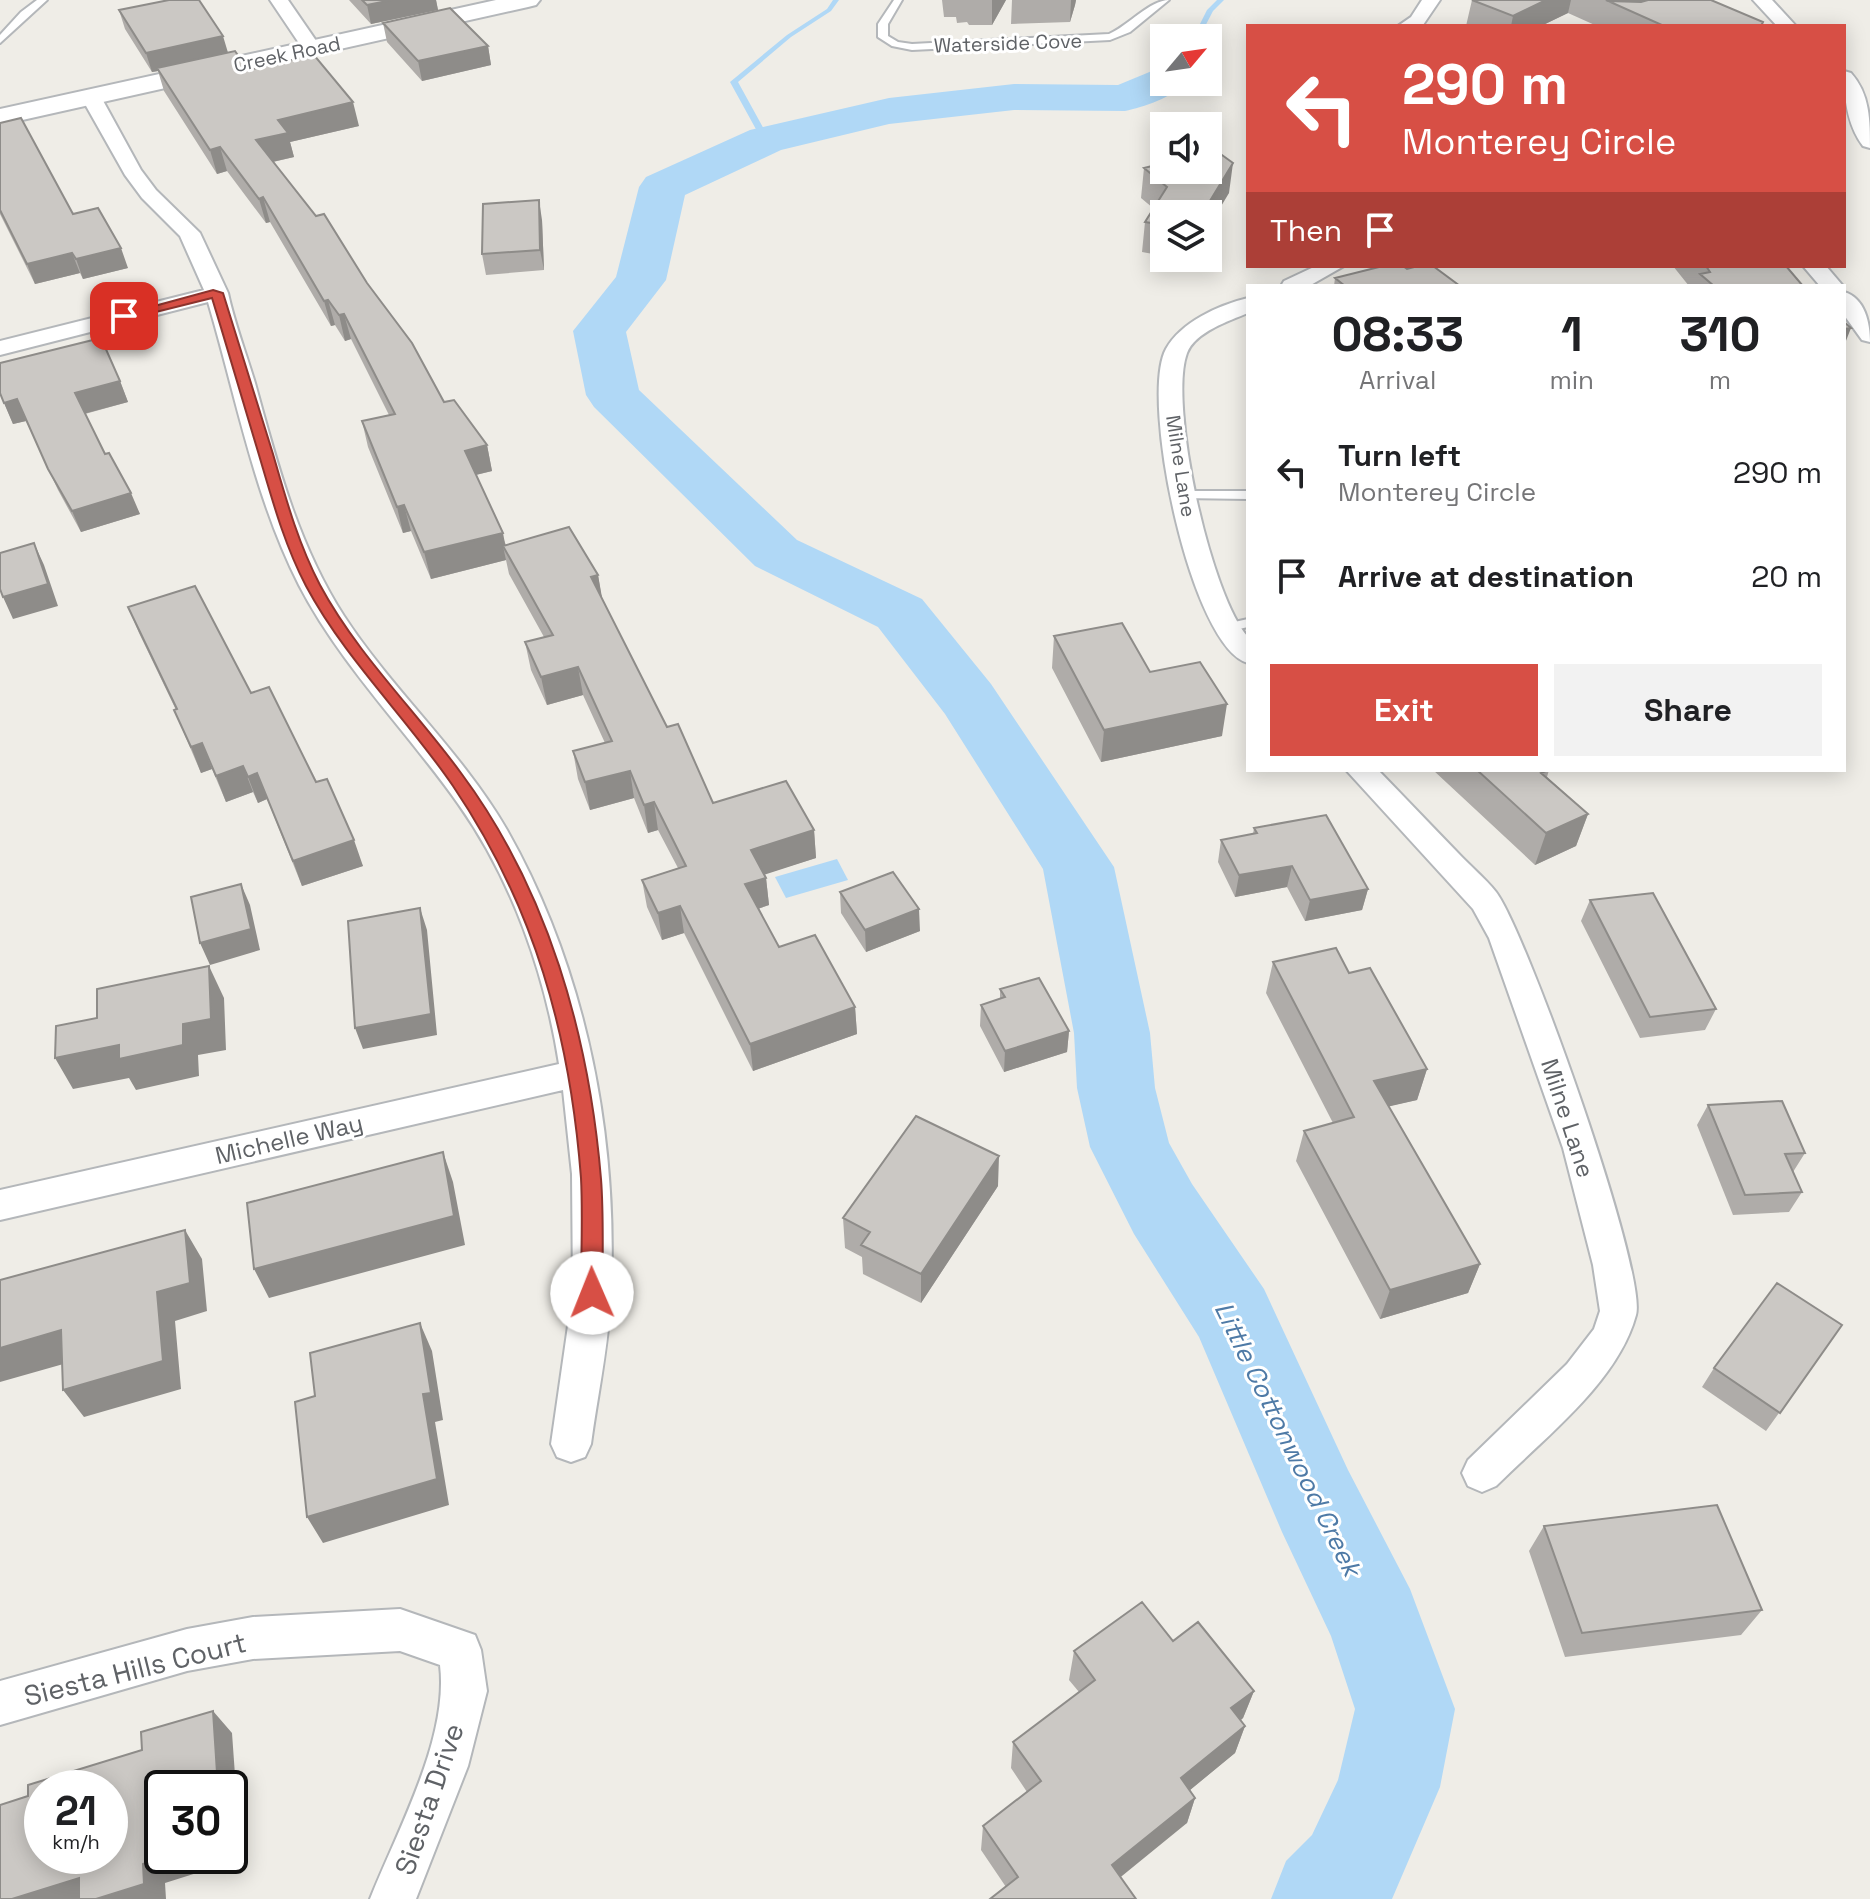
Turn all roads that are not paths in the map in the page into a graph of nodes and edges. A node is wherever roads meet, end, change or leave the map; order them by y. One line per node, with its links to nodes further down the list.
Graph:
1 (43, 0): 10 (lane)
2 (279, 0): 11 (street)
3 (898, 0): 4 (lane, Waterside Cove)
4 (1165, 0)
5 (1431, 0): 8 (street)
6 (1762, 0): 9 (street)
7 (519, 1): 11 (street, Creek Road)
8 (1411, 24)
9 (1785, 24)
10 (0, 40)
11 (312, 48): 13 (street, Creek Road)
12 (1846, 79): 15 (street)
13 (91, 97): 14 (street, Creek Road); 20 (street)
14 (1, 115)
15 (1870, 142)
16 (1329, 268): 18 (street)
17 (1816, 268): 19 (street)
18 (1296, 284)
19 (1830, 284)
20 (217, 293): 24 (street); 30 (street)
21 (1846, 302): 23 (street)
22 (1246, 306): 25 (street, Milne Lane)
23 (1870, 335)
24 (0, 348)
25 (1185, 495): 26 (lane); 27 (street, Milne Lane)
26 (1246, 495)
27 (1237, 625): 28 (street, Milne Lane)
28 (1246, 649)
29 (1363, 772): 33 (street, Milne Lane)
30 (578, 1073): 31 (street, Michelle Way); 32 (street)
31 (0, 1205)
32 (571, 1444)
33 (1482, 1473)
34 (460, 1650): 35 (street, Siesta Hills Court); 36 (street, Siesta Drive)
35 (0, 1703)
36 (393, 1899)

